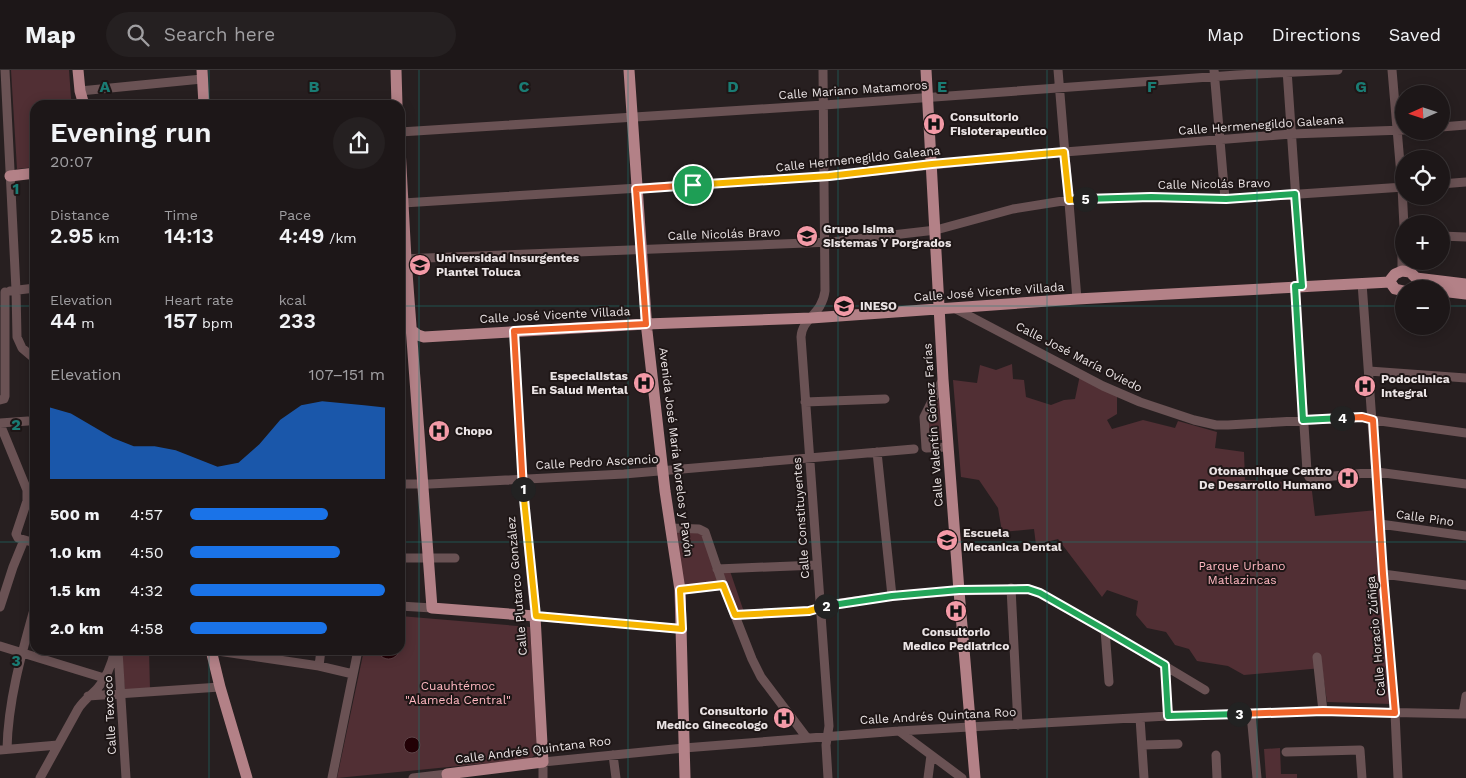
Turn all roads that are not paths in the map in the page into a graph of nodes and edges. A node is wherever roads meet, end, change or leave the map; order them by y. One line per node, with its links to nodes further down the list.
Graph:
1 (5, 70): 31 (street)
2 (78, 70): 14 (main road)
3 (396, 70): 19 (main road)
4 (629, 70): 21 (main road, Avenida José María Morelos y Pavón)
5 (823, 70): 20 (street, Calle Constituyentes)
6 (926, 70): 16 (main road, Calle Valentín Gómez Farías)
7 (1058, 70): 13 (street)
8 (1338, 70): 10 (street, Calle Mariano Matamoros)
9 (1392, 70): 15 (street)
10 (1287, 71): 11 (street, Calle Mariano Matamoros); 26 (street)
11 (1215, 74): 13 (street, Calle Mariano Matamoros); 27 (street)
12 (202, 75): 14 (street); 18 (main road)
13 (1059, 88): 16 (street, Calle Mariano Matamoros); 28 (street)
14 (80, 91): 17 (main road)
15 (1395, 92)
16 (928, 97): 20 (street, Calle Mariano Matamoros); 29 (main road, Calle Valentín Gómez Farías)
17 (83, 100)
18 (204, 100)
19 (398, 100)
20 (824, 105): 21 (street, Calle Mariano Matamoros); 32 (street, Calle Constituyentes)
21 (631, 118): 25 (street, Calle Mariano Matamoros); 36 (main road, Avenida José María Morelos y Pavón)
22 (1466, 125): 23 (street)
23 (1450, 126)
24 (1395, 130): 26 (street, Calle Hermenegildo Galeana)
25 (405, 132)
26 (1291, 134): 27 (street, Calle Hermenegildo Galeana); 37 (street)
27 (1220, 139): 28 (street, Calle Hermenegildo Galeana); 38 (street)
28 (1064, 152): 29 (street, Calle Hermenegildo Galeana); 39 (street)
29 (932, 164): 32 (street, Calle Hermenegildo Galeana); 41 (main road, Calle Valentín Gómez Farías)
30 (30, 174): 31 (main road)
31 (10, 176): 55 (street)
32 (824, 177): 36 (street, Calle Hermenegildo Galeana); 44 (street, Calle Constituyentes)
33 (1466, 182): 34 (street)
34 (1450, 183)
35 (1395, 188): 37 (street, Calle Nicolás Bravo)
36 (636, 189): 40 (street, Calle Hermenegildo Galeana); 45 (main road, Avenida José María Morelos y Pavón)
37 (1295, 194): 38 (street, Calle Nicolás Bravo); 52 (street)
38 (1226, 199): 39 (street, Calle Nicolás Bravo)
39 (1069, 200): 41 (street, Calle Nicolás Bravo); 59 (street)
40 (405, 203)
41 (936, 230): 44 (street, Calle Nicolás Bravo); 61 (main road, Calle Valentín Gómez Farías)
42 (1450, 236): 43 (street)
43 (1466, 237)
44 (825, 243): 45 (street, Calle Nicolás Bravo); 62 (street, Calle Constituyentes)
45 (640, 250): 46 (street, Calle Nicolás Bravo); 63 (main road, Avenida José María Morelos y Pavón)
46 (405, 259)
47 (405, 273): 65 (main road)
48 (1412, 278): 49 (main road); 51 (main road)
49 (1390, 282): 50 (main road, Calle José Vicente Villada); 54 (main road)
50 (1362, 283): 52 (main road, Calle José Vicente Villada); 68 (street, Calle Horacio Zúñiga)
51 (1466, 284)
52 (1298, 286): 59 (main road, Calle José Vicente Villada); 74 (street)
53 (30, 289): 55 (street)
54 (1395, 289)
55 (16, 290): 56 (street); 67 (street)
56 (2, 292): 72 (street)
57 (1450, 292): 58 (main road)
58 (1466, 294)
59 (1077, 299): 60 (main road, Calle José Vicente Villada)
60 (956, 309): 61 (main road, Calle José Vicente Villada); 74 (street, Calle José María Oviedo)
61 (940, 310): 62 (main road, Calle José Vicente Villada); 70 (main road, Calle Valentín Gómez Farías)
62 (811, 318): 63 (main road, Calle José Vicente Villada); 73 (street, Calle Constituyentes)
63 (646, 324): 66 (main road, Calle José Vicente Villada); 83 (main road, Avenida José María Morelos y Pavón)
64 (405, 325): 65 (main road)
65 (413, 331): 66 (main road, Calle José Vicente Villada); 87 (main road)
66 (514, 331): 85 (street, Calle Plutarco González)
67 (30, 355)
68 (1369, 371): 69 (street); 75 (street, Calle Horacio Zúñiga)
69 (1466, 378)
70 (943, 379): 79 (main road, Calle Valentín Gómez Farías); 79 (street)
71 (885, 399): 73 (street)
72 (0, 400)
73 (805, 402): 82 (street, Calle Constituyentes)
74 (1303, 420): 75 (street, Calle José María Oviedo); 84 (street)
75 (1373, 420): 78 (street, Calle José María Oviedo); 84 (street, Calle Horacio Zúñiga)
76 (28, 421): 77 (street)
77 (0, 424): 92 (street)
78 (1466, 433)
79 (948, 447): 104 (main road, Calle Valentín Gómez Farías)
80 (914, 449): 81 (street, Calle Pedro Ascencio)
81 (877, 452): 82 (street, Calle Pedro Ascencio); 105 (street)
82 (809, 458): 83 (street, Calle Pedro Ascencio); 97 (street, Calle Constituyentes)
83 (663, 471): 85 (street, Calle Pedro Ascencio); 90 (main road, Avenida José María Morelos y Pavón)
84 (1377, 472): 88 (street); 89 (street, Calle Horacio Zúñiga)
85 (522, 479): 87 (street, Calle Pedro Ascencio); 111 (street, Calle Plutarco González)
86 (405, 484): 87 (street, Calle Pedro Ascencio)
87 (424, 484): 95 (main road)
88 (1466, 484)
89 (1380, 524): 91 (street, Calle Pino); 99 (street, Calle Horacio Zúñiga)
90 (670, 528): 98 (street); 103 (main road, Avenida José María Morelos y Pavón)
91 (1466, 536)
92 (21, 539): 93 (street); 107 (street)
93 (30, 542)
94 (405, 558): 95 (street)
95 (429, 558): 96 (street); 108 (main road)
96 (455, 558)
97 (817, 564): 98 (street); 109 (street, Calle Constituyentes)
98 (718, 570): 100 (street)
99 (1383, 574): 101 (street); 137 (street, Calle Horacio Zúñiga)
100 (723, 585): 103 (street); 110 (street)
101 (1466, 585)
102 (1011, 588): 104 (street); 114 (street); 142 (street)
103 (680, 590): 113 (main road, Avenida José María Morelos y Pavón)
104 (959, 590): 105 (street); 143 (main road, Calle Valentín Gómez Farías)
105 (892, 596): 109 (street)
106 (405, 606): 108 (street)
107 (0, 607)
108 (432, 608): 111 (main road)
109 (820, 608): 110 (street); 145 (street, Calle Constituyentes)
110 (735, 615): 146 (street)
111 (536, 616): 113 (street); 156 (main road, Calle Plutarco González)
112 (30, 624): 116 (street)
113 (682, 629): 150 (main road, Avenida José María Morelos y Pavón)
114 (1105, 630): 126 (street); 130 (street)
115 (0, 646): 116 (street)
116 (22, 652): 117 (street); 151 (street)
117 (30, 655)
118 (31, 655): 129 (street)
119 (114, 655): 129 (street)
120 (117, 655): 133 (street, Calle Texcoco)
121 (212, 655): 131 (main road)
122 (262, 655): 127 (street)
123 (320, 655): 127 (street)
124 (357, 655): 128 (street)
125 (1318, 657): 136 (street)
126 (1165, 665): 132 (street); 140 (street)
127 (319, 666): 128 (street)
128 (353, 674): 161 (street)
129 (104, 678): 134 (street)
130 (1109, 682)
131 (220, 687): 133 (street); 160 (main road)
132 (1205, 690)
133 (121, 693): 134 (street); 159 (street, Calle Texcoco)
134 (88, 696): 148 (street)
135 (1466, 696): 139 (street)
136 (1323, 711): 137 (street, Calle Andrés Quintana Roo); 138 (street, Calle Andrés Quintana Roo)
137 (1395, 713): 139 (street, Calle Andrés Quintana Roo); 174 (street, Calle Horacio Zúñiga)
138 (1251, 714): 140 (street, Calle Andrés Quintana Roo); 172 (street)
139 (1465, 714)
140 (1168, 716): 141 (street, Calle Andrés Quintana Roo)
141 (1140, 718): 142 (street, Calle Andrés Quintana Roo); 149 (street)
142 (1018, 725): 143 (street, Calle Andrés Quintana Roo)
143 (971, 727): 144 (street, Calle Andrés Quintana Roo); 169 (main road, Calle Valentín Gómez Farías)
144 (899, 731): 145 (street, Calle Andrés Quintana Roo); 154 (street)
145 (826, 736): 146 (street, Calle Andrés Quintana Roo); 166 (street, Calle Constituyentes)
146 (807, 738): 150 (street, Calle Andrés Quintana Roo)
147 (1178, 744): 149 (street)
148 (58, 745): 151 (street); 158 (street)
149 (1143, 745): 170 (street)
150 (684, 748): 153 (street, Calle Andrés Quintana Roo); 165 (main road, Avenida José María Morelos y Pavón)
151 (4, 749)
152 (1286, 752): 173 (street)
153 (613, 755): 156 (street, Calle Andrés Quintana Roo); 164 (street)
154 (931, 755): 167 (street); 168 (street)
155 (1216, 755): 171 (street)
156 (543, 762): 157 (main road, Calle Andrés Quintana Roo); 163 (street, Calle Plutarco González)
157 (451, 776): 162 (street, Calle Andrés Quintana Roo)
158 (40, 778)
159 (126, 778)
160 (247, 778)
161 (332, 778)
162 (413, 778)
163 (543, 778)
164 (616, 778)
165 (685, 778)
166 (828, 778)
167 (928, 778)
168 (962, 778)
169 (975, 778)
170 (1144, 778)
171 (1217, 778)
172 (1257, 778)
173 (1362, 778)
174 (1398, 778)

